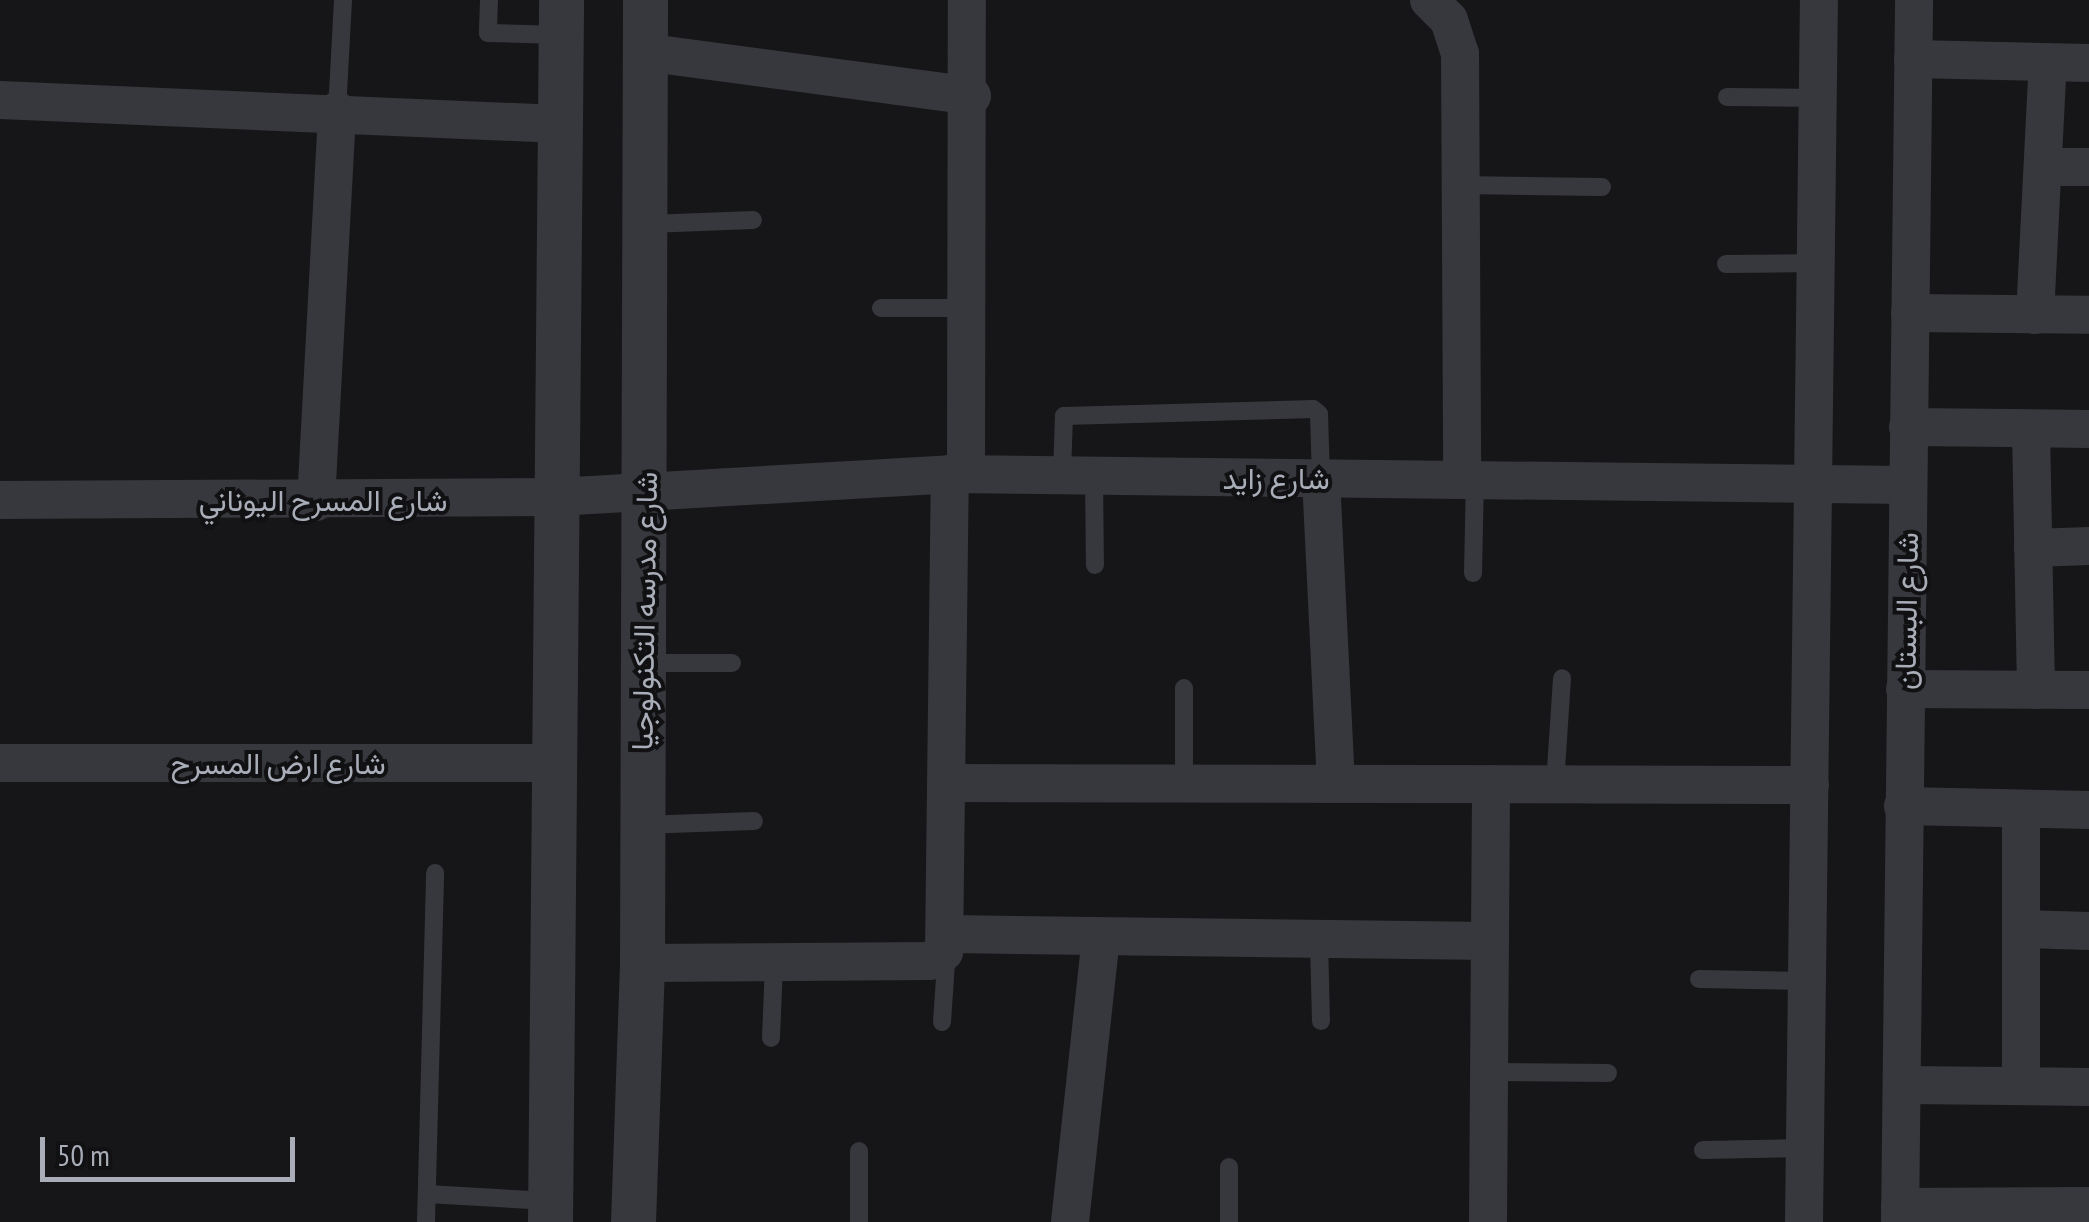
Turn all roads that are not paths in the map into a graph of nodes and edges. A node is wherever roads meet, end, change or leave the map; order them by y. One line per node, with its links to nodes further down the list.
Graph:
1 (342, 0): 17 (lane)
2 (490, 0): 8 (lane)
3 (645, 0): 9 (street, شارع مدرسه التكنولوجيا)
4 (968, 0): 13 (street)
5 (1819, 0): 15 (street)
6 (1914, 0): 10 (street, شارع البستان)
7 (1438, 2): 21 (street)
8 (560, 18): 18 (street)
9 (643, 52): 13 (street); 24 (street, شارع مدرسه التكنولوجيا)
10 (1913, 59): 11 (street); 29 (street, شارع البستان)
11 (2048, 62): 12 (street); 19 (street)
12 (2089, 63)
13 (972, 96): 28 (street)
14 (1727, 97): 15 (lane)
15 (1818, 98): 25 (street)
16 (0, 100): 17 (street)
17 (337, 111): 18 (street); 44 (street)
18 (559, 124): 42 (street)
19 (2042, 167): 20 (street); 30 (street)
20 (2089, 167)
21 (1461, 185): 22 (lane); 38 (street)
22 (1602, 186)
23 (753, 220): 24 (lane)
24 (649, 224): 41 (street, شارع مدرسه التكنولوجيا)
25 (1816, 263): 26 (lane); 39 (street)
26 (1726, 264)
27 (881, 308): 28 (lane)
28 (967, 308): 35 (street)
29 (1910, 313): 30 (street); 32 (street, شارع البستان)
30 (2035, 315): 31 (street)
31 (2089, 315)
32 (1908, 428): 33 (street); 40 (street, شارع البستان)
33 (2032, 429): 34 (street); 46 (street)
34 (2089, 429)
35 (958, 474): 36 (street, شارع زايد); 41 (street, شارع زايد); 58 (street)
36 (1078, 476): 37 (street, شارع زايد); 37 (lane); 47 (lane)
37 (1321, 478): 38 (street, شارع زايد); 60 (street)
38 (1468, 478): 39 (street, شارع زايد); 48 (lane)
39 (1813, 484): 40 (street, شارع زايد); 63 (street)
40 (1908, 486): 53 (street, شارع البستان)
41 (646, 493): 42 (street, شارع المسرح اليوناني); 49 (street, شارع مدرسه التكنولوجيا)
42 (556, 497): 44 (street, شارع المسرح اليوناني); 57 (street)
43 (0, 500): 44 (street, شارع المسرح اليوناني)
44 (316, 502)
45 (2089, 546): 46 (street)
46 (2034, 548): 54 (street)
47 (1094, 565)
48 (1473, 573)
49 (643, 663): 50 (lane); 68 (street, شارع مدرسه التكنولوجيا)
50 (732, 663)
51 (1562, 678): 62 (lane)
52 (1184, 688): 59 (lane)
53 (1905, 689): 54 (street); 64 (street, شارع البستان)
54 (2036, 690): 55 (street)
55 (2089, 690)
56 (0, 763): 57 (street, شارع ارض المسرح)
57 (556, 763): 94 (street)
58 (946, 783): 59 (street); 73 (street)
59 (1184, 784): 60 (street)
60 (1336, 784): 61 (street)
61 (1491, 784): 62 (street); 75 (street)
62 (1555, 784): 63 (street)
63 (1810, 784): 79 (street)
64 (1904, 806): 65 (street); 85 (street, شارع البستان)
65 (2021, 809): 66 (street); 70 (street)
66 (2089, 810)
67 (754, 821): 68 (lane)
68 (642, 824): 76 (street, شارع مدرسه التكنولوجيا)
69 (434, 873): 92 (lane)
70 (2021, 929): 71 (street); 86 (street)
71 (2089, 931)
72 (1101, 938): 73 (street); 74 (street); 99 (street)
73 (948, 939): 77 (street); 81 (lane)
74 (1320, 940): 75 (street); 80 (lane)
75 (1490, 942): 83 (street)
76 (642, 963): 77 (street); 97 (street, شارع مدرسه التكنولوجيا)
77 (774, 963): 82 (lane)
78 (1698, 979): 79 (lane)
79 (1807, 980): 88 (street)
80 (1321, 1021)
81 (942, 1022)
82 (772, 1038)
83 (1488, 1072): 84 (lane); 101 (street)
84 (1608, 1073)
85 (1903, 1086): 86 (street); 95 (street, شارع البستان)
86 (2021, 1086): 87 (street)
87 (2089, 1087)
88 (1805, 1148): 90 (lane); 102 (street)
89 (860, 1150): 98 (lane)
90 (1702, 1150)
91 (1230, 1167): 100 (lane)
92 (427, 1194): 94 (lane); 96 (lane)
93 (2089, 1206): 95 (street)
94 (550, 1212)
95 (1900, 1215)
96 (426, 1222)
97 (634, 1222)
98 (859, 1222)
99 (1070, 1222)
100 (1229, 1222)
101 (1488, 1222)
102 (1804, 1222)

